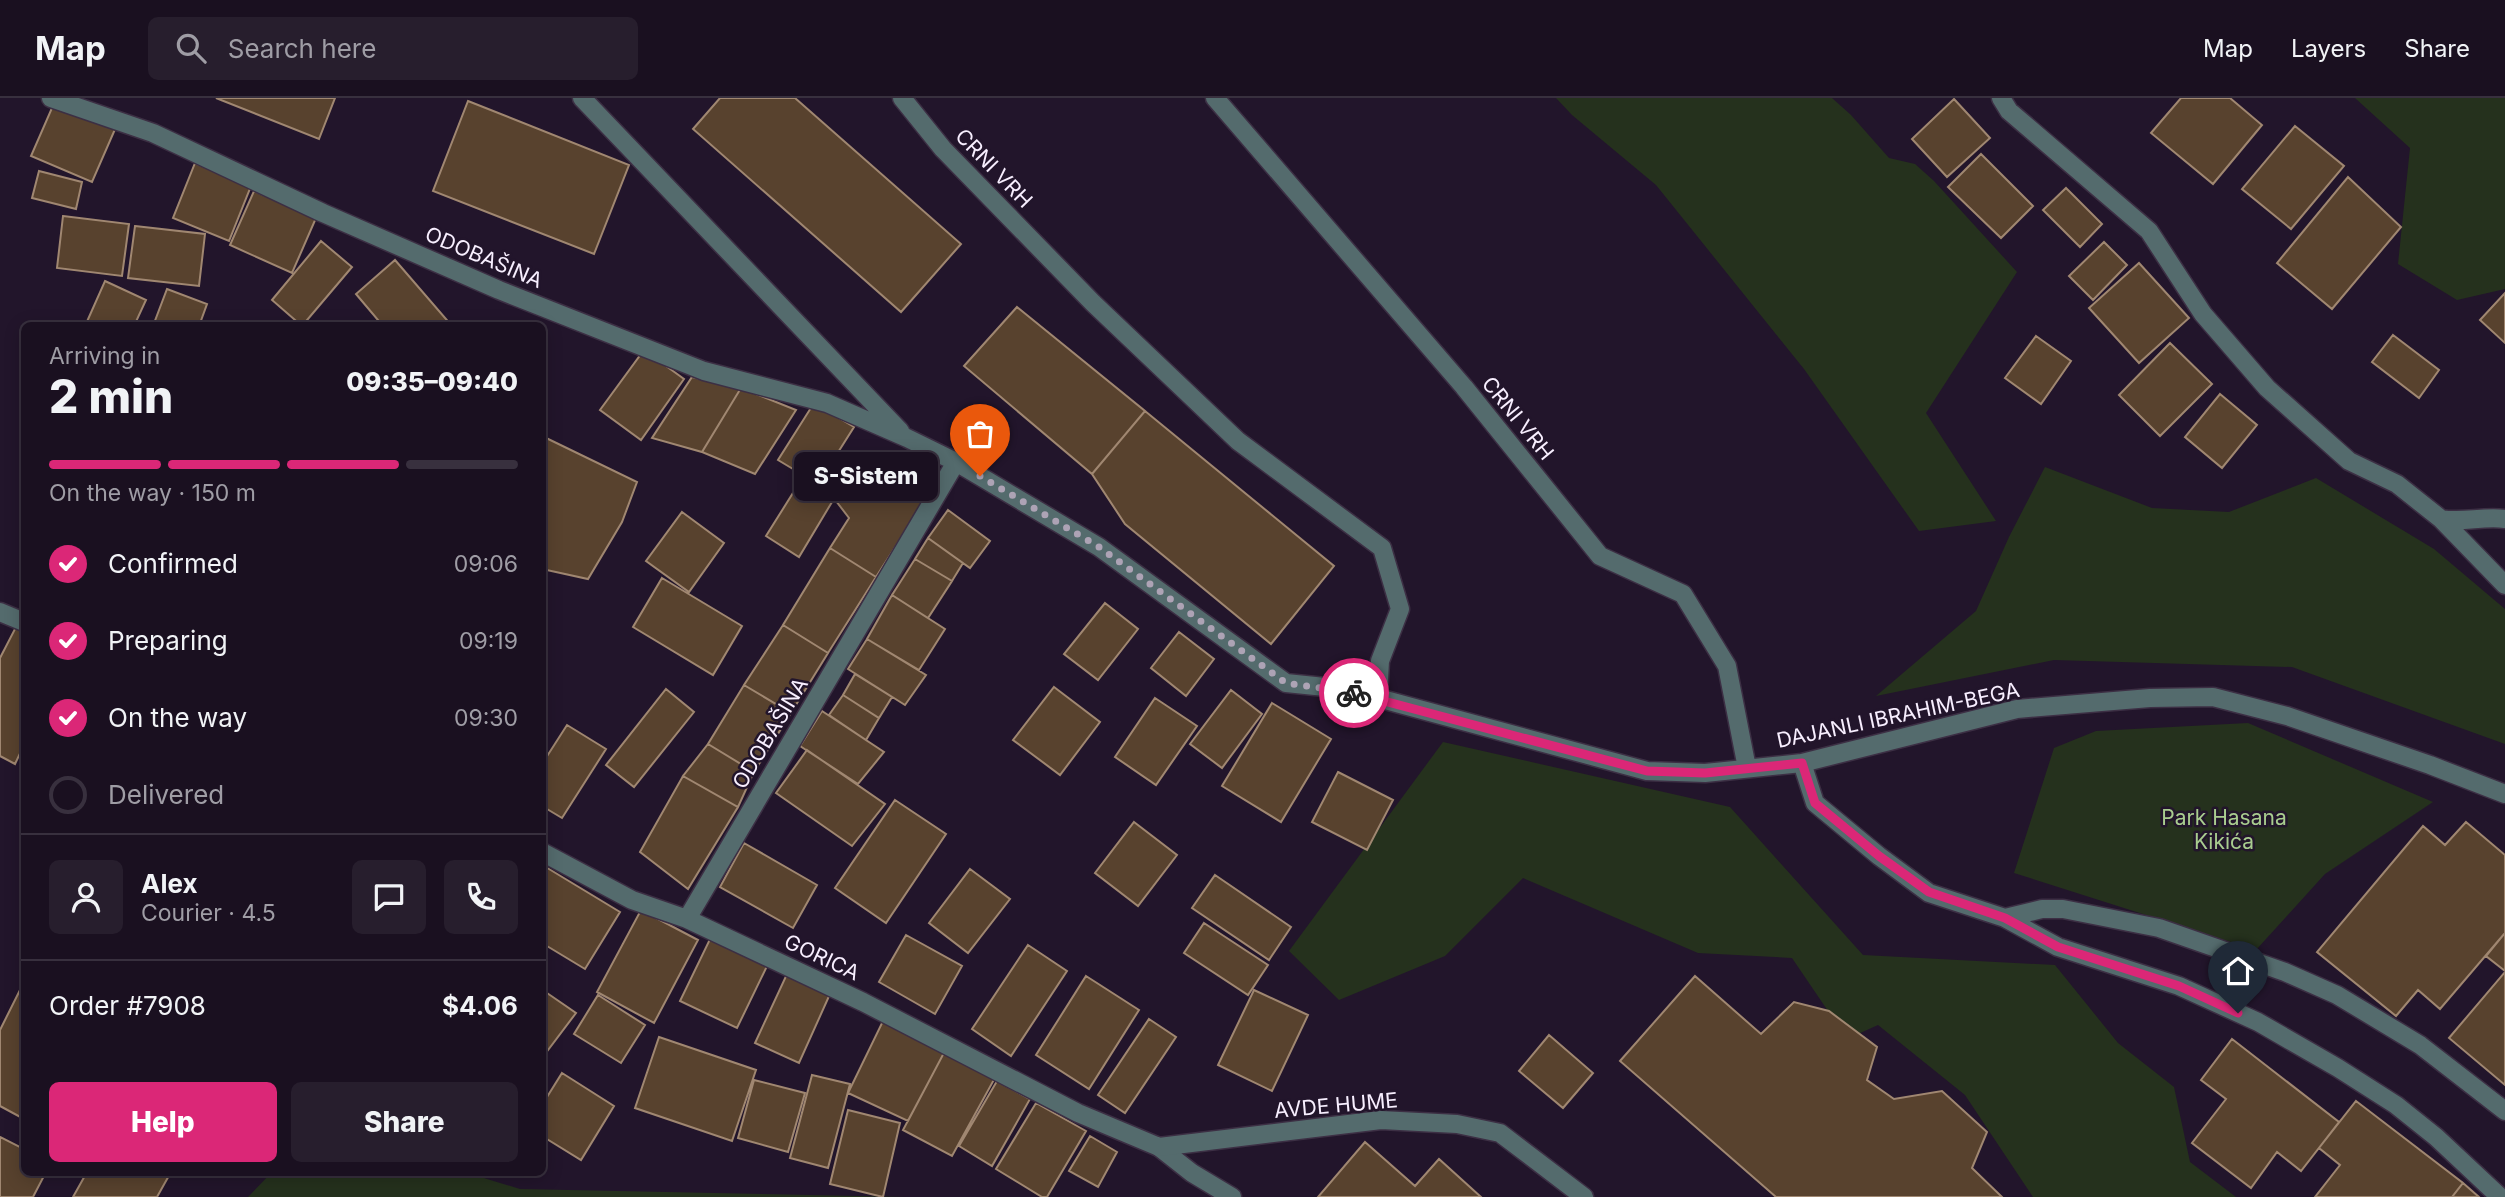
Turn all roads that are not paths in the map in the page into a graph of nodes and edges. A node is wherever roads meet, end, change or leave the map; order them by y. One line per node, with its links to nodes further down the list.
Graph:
1 (51, 98): 6 (street, ODOBAŠINA)
2 (583, 98): 6 (street, ODOBAŠINA)
3 (902, 98): 13 (street, CRNI VRH)
4 (1215, 98): 15 (street, CRNI VRH)
5 (2001, 98): 8 (street)
6 (907, 439): 7 (street, ODOBAŠINA)
7 (956, 462): 13 (street, ODOBAŠINA); 19 (street, ODOBAŠINA)
8 (2441, 519): 9 (street); 10 (street)
9 (2505, 519)
10 (2505, 585)
11 (0, 611): 12 (street)
12 (21, 621)
13 (1378, 698): 15 (street, DAJANLI IBRAHIM-BEGA)
14 (1802, 763): 15 (street, DAJANLI IBRAHIM-BEGA); 16 (street, DAJANLI IBRAHIM-BEGA); 18 (street)
15 (1747, 768)
16 (2505, 794)
17 (546, 854): 19 (street, GORICA)
18 (2005, 918): 20 (street); 25 (street)
19 (687, 919): 21 (street, GORICA)
20 (2505, 1111)
21 (1078, 1113): 22 (street, AVDE HUME)
22 (1159, 1147): 23 (street); 24 (street, AVDE HUME)
23 (1232, 1197)
24 (1584, 1197)
25 (2500, 1197)

